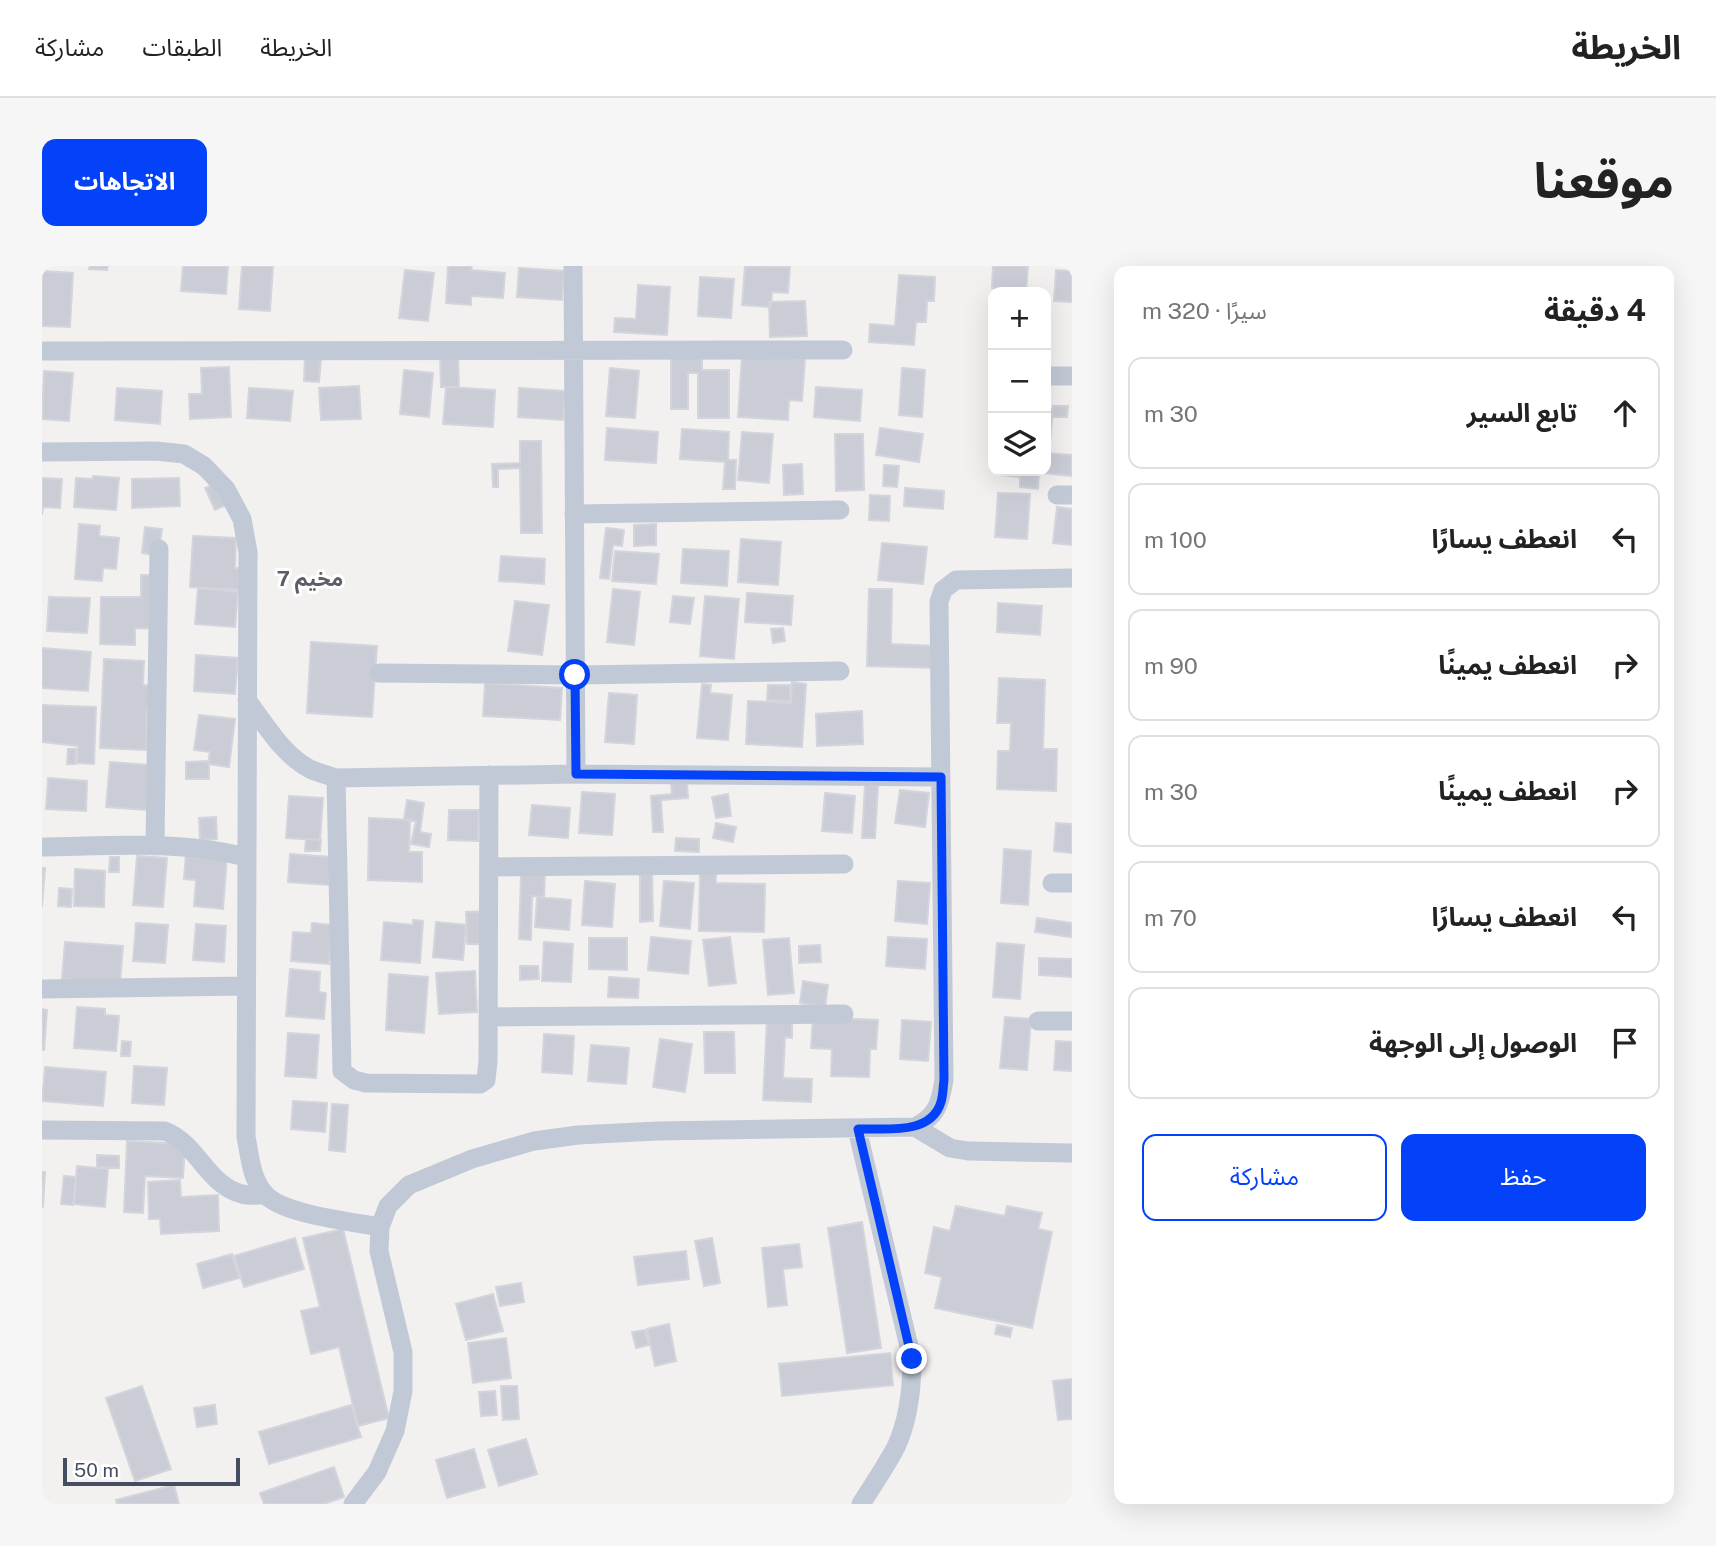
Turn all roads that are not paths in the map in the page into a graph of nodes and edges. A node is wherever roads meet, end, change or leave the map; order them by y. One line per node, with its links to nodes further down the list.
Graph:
1 (573, 266): 3 (street)
2 (843, 349): 3 (street)
3 (574, 350): 4 (street); 9 (street)
4 (42, 351)
5 (1051, 376): 6 (street)
6 (1072, 376)
7 (42, 452): 15 (street)
8 (840, 510): 9 (street)
9 (575, 513): 14 (street)
10 (159, 550): 20 (street)
11 (1072, 579): 18 (street)
12 (840, 671): 14 (street)
13 (379, 673): 14 (street)
14 (575, 675): 16 (street)
15 (247, 700): 19 (street); 22 (street)
16 (576, 774): 17 (street); 18 (street)
17 (489, 775): 19 (street); 24 (street)
18 (941, 777): 33 (street)
19 (336, 778): 30 (street)
20 (155, 846): 21 (street); 22 (street)
21 (42, 847)
22 (247, 857): 27 (street)
23 (844, 864): 24 (street)
24 (489, 867): 30 (street)
25 (1052, 883): 26 (street)
26 (1072, 883)
27 (246, 986): 28 (street); 37 (street)
28 (42, 989)
29 (844, 1014): 30 (street)
30 (489, 1017)
31 (1038, 1021): 32 (street)
32 (1072, 1021)
33 (915, 1127): 34 (street); 36 (street)
34 (858, 1129): 38 (street); 40 (street)
35 (42, 1130): 37 (street)
36 (1072, 1153)
37 (265, 1195): 38 (street)
38 (380, 1227): 39 (street)
39 (353, 1504)
40 (861, 1504)

